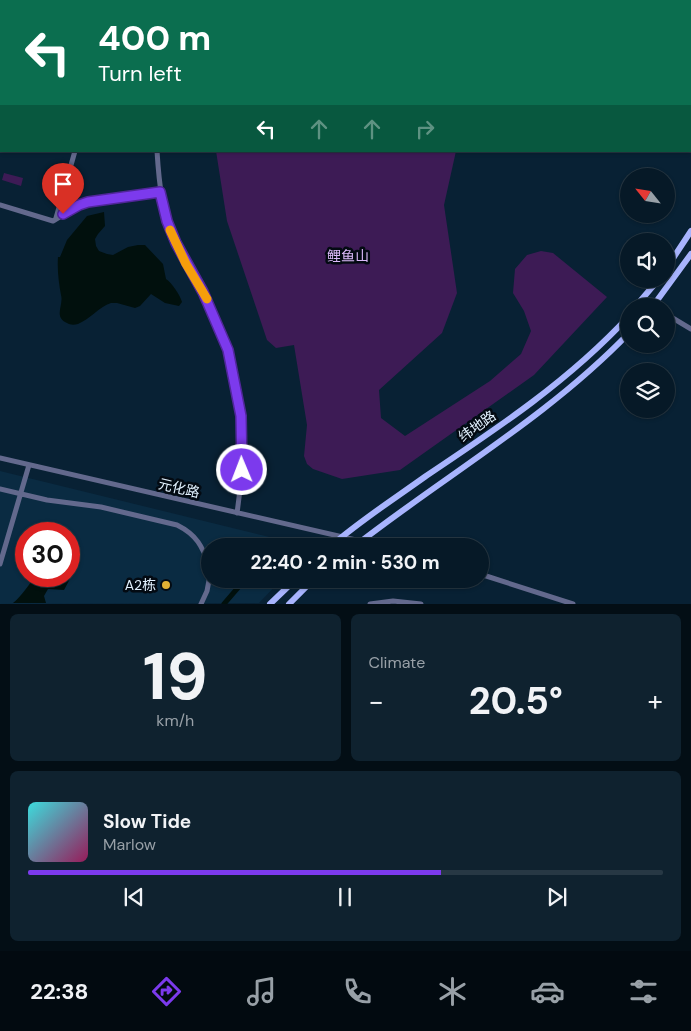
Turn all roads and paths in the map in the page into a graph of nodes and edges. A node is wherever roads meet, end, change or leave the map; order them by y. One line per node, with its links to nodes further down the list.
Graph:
1 (75, 152): 5 (street)
2 (157, 152): 3 (street)
3 (160, 192): 5 (street); 20 (street)
4 (0, 205): 5 (street)
5 (56, 218)
6 (691, 231): 8 (main road)
7 (691, 254): 11 (main road)
8 (675, 255)
9 (651, 288): 10 (main road)
10 (643, 298)
11 (659, 298)
12 (675, 319): 14 (street)
13 (620, 325): 21 (main road, 纬地路)
14 (691, 329)
15 (620, 342): 23 (main road, 纬地路)
16 (0, 458): 17 (street, 元化路)
17 (29, 465): 19 (street); 20 (street, 元化路)
18 (0, 489): 19 (street)
19 (21, 494): 24 (street); 25 (street)
20 (237, 513): 21 (street, 元化路)
21 (341, 537): 22 (street, 元化路)
22 (346, 538)
23 (366, 538)
24 (201, 545)
25 (0, 564)
26 (489, 577): 35 (street)
27 (208, 588): 30 (street)
28 (287, 588): 31 (main road)
29 (305, 588): 32 (main road)
30 (201, 604)
31 (270, 604)
32 (289, 604)
33 (370, 604): 34 (street)
34 (421, 604)
35 (573, 604)

